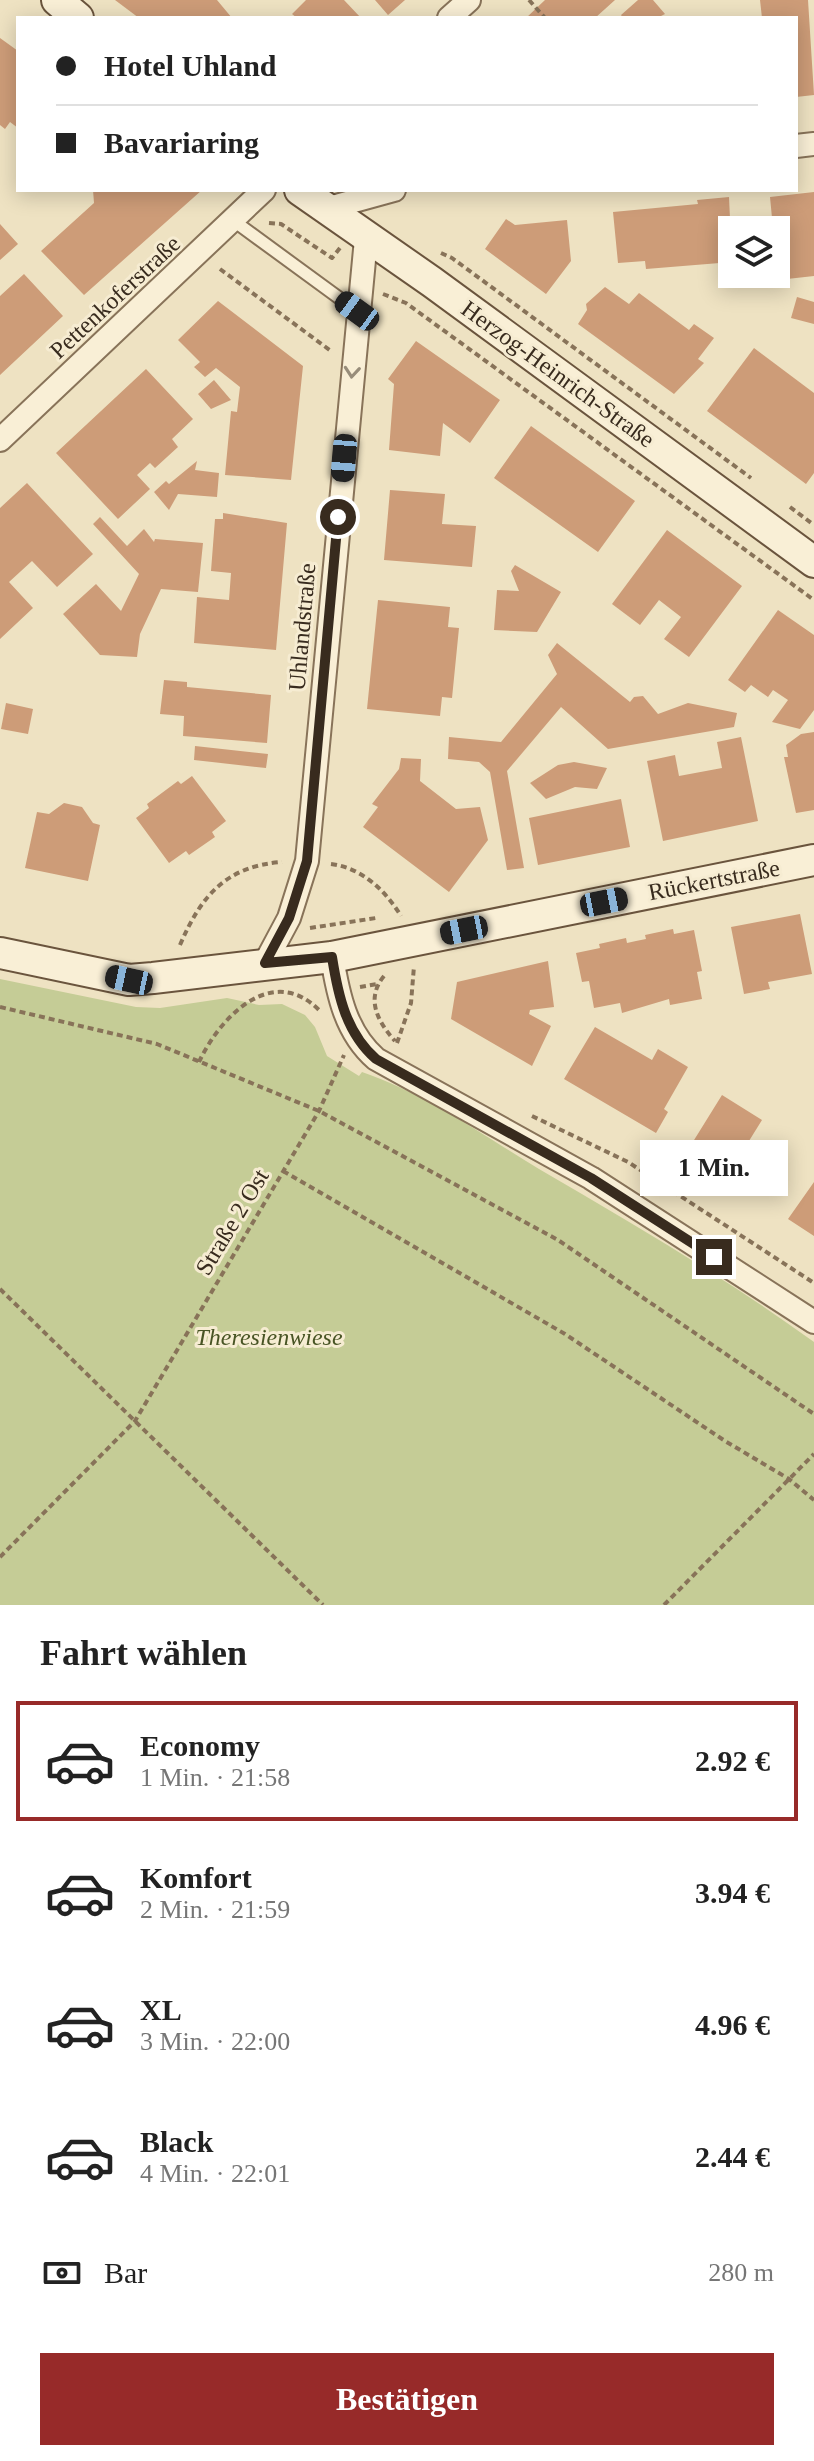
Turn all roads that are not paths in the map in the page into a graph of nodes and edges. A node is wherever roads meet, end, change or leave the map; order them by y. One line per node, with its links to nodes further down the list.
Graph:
1 (57, 0): 3 (street)
2 (469, 0): 4 (street)
3 (76, 16)
4 (451, 16)
5 (262, 192): 9 (street, Pettenkoferstraße)
6 (303, 192): 8 (street, Herzog-Heinrich-Straße)
7 (387, 192): 8 (street)
8 (325, 209): 10 (street, Herzog-Heinrich-Straße)
9 (234, 221): 11 (lane); 12 (street, Pettenkoferstraße)
10 (366, 239): 11 (street, Uhlandstraße); 13 (street, Herzog-Heinrich-Straße)
11 (357, 311): 17 (street, Uhlandstraße, one-way to 17)
12 (0, 440)
13 (814, 562)
14 (814, 860): 16 (street, Rückertstraße)
15 (0, 953): 17 (street, Rückertstraße)
16 (332, 957): 17 (street, Rückertstraße); 18 (street)
17 (265, 963)
18 (814, 1322)

